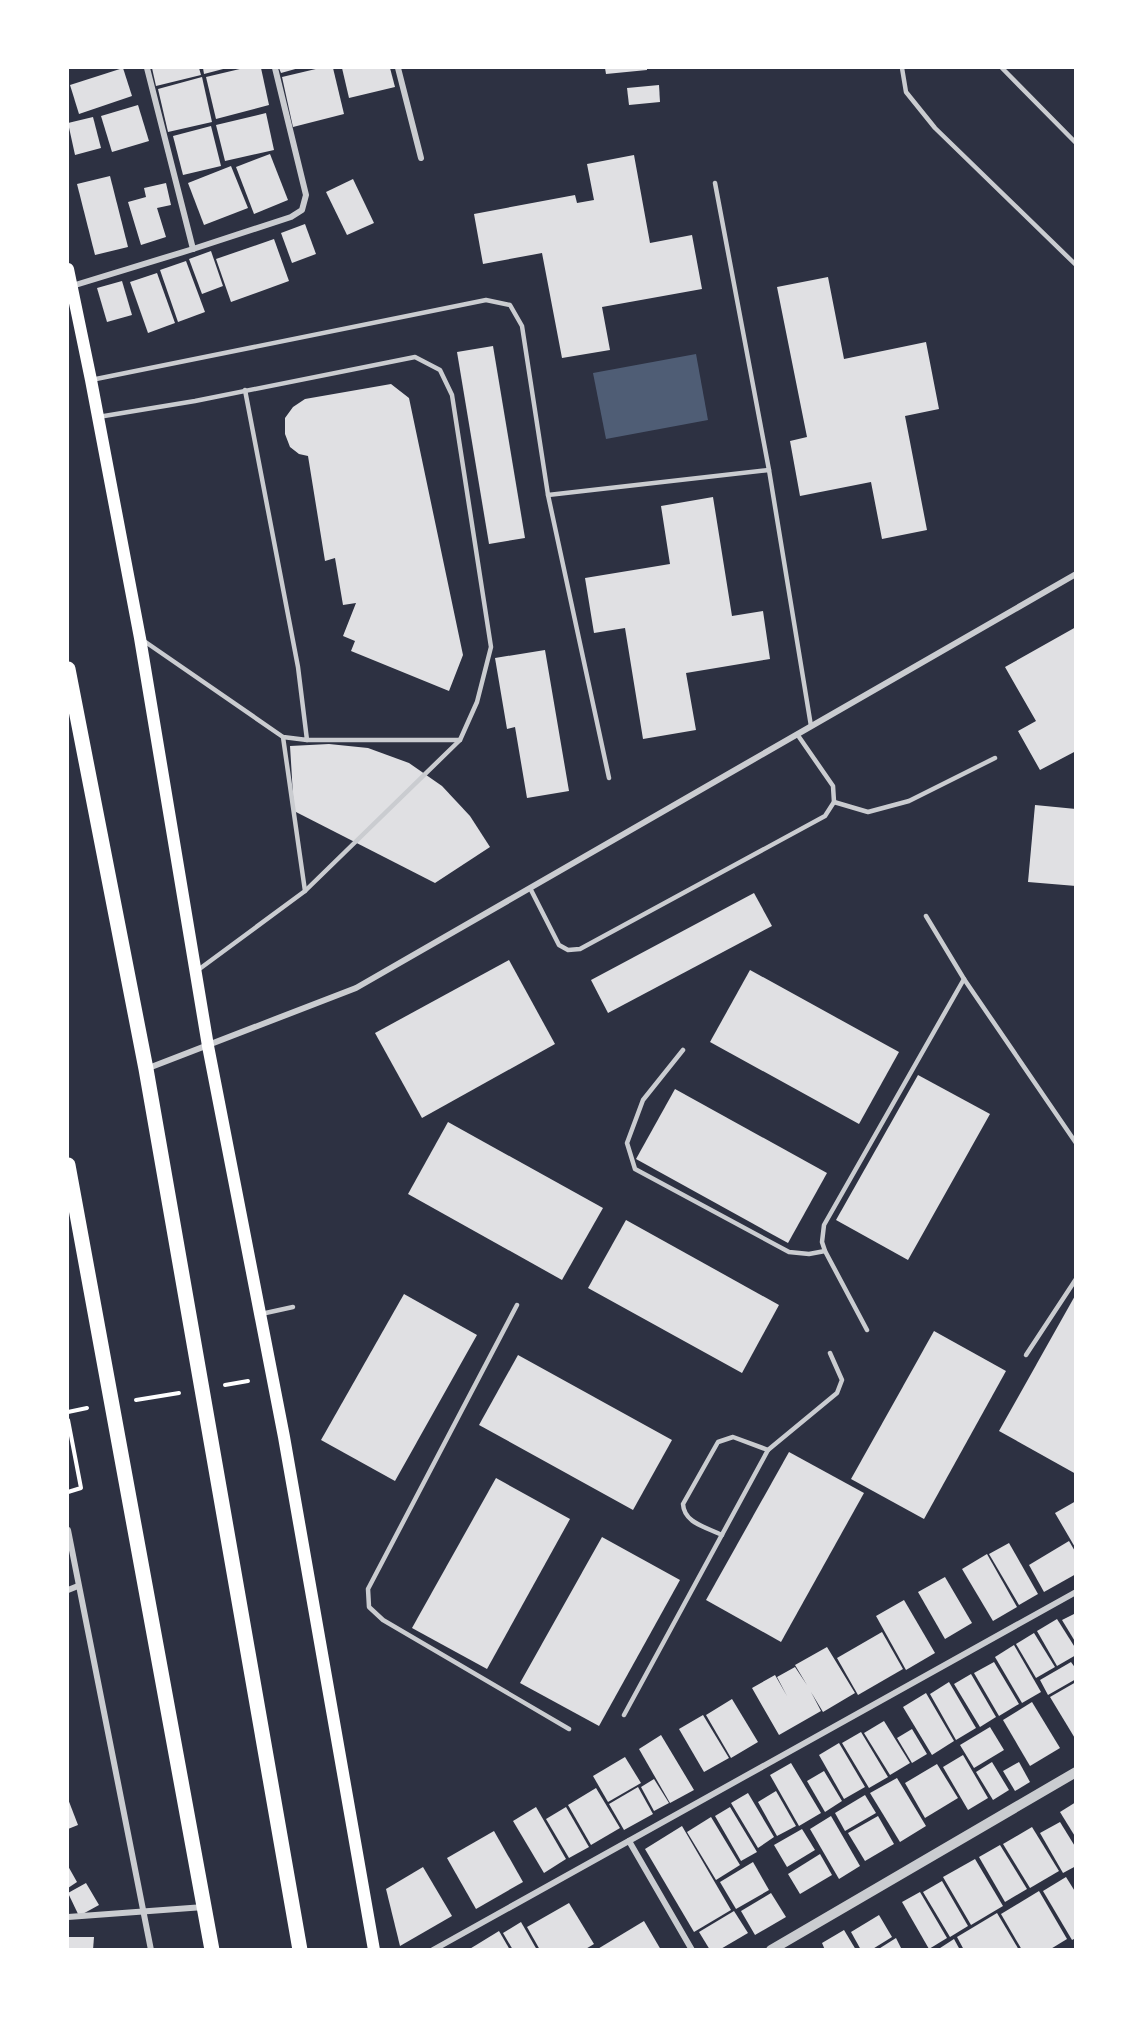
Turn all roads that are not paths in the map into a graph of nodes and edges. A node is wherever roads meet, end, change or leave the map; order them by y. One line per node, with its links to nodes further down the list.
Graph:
1 (147, 68): 9 (street)
2 (275, 68): 9 (street)
3 (398, 68): 7 (street)
4 (902, 68): 10 (lane)
5 (1002, 68): 6 (lane)
6 (1076, 143)
7 (421, 159)
8 (715, 183): 16 (lane)
9 (193, 249): 12 (street)
10 (1076, 265)
11 (68, 269): 12 (main road)
12 (72, 286): 13 (main road)
13 (91, 380): 15 (main road); 17 (lane)
14 (245, 390): 15 (lane); 24 (lane); 25 (lane)
15 (98, 417): 19 (main road)
16 (769, 470): 17 (lane); 21 (lane)
17 (548, 495): 27 (lane)
18 (1076, 574): 21 (street)
19 (140, 638): 23 (lane); 32 (main road)
20 (68, 669): 36 (main road)
21 (811, 726): 22 (street)
22 (797, 734): 28 (lane); 29 (street)
23 (283, 737): 24 (lane); 30 (lane)
24 (307, 740): 25 (lane)
25 (460, 740): 30 (lane)
26 (995, 759): 28 (lane)
27 (609, 778)
28 (834, 802): 29 (lane)
29 (530, 888): 34 (street)
30 (305, 891): 32 (lane)
31 (926, 916): 33 (lane)
32 (196, 971): 34 (main road)
33 (964, 979): 37 (lane); 39 (lane)
34 (208, 1046): 36 (street); 43 (main road)
35 (683, 1050): 39 (lane)
36 (146, 1069): 62 (main road)
37 (1076, 1143)
38 (68, 1165): 57 (main road)
39 (825, 1251): 44 (lane)
40 (1076, 1279): 46 (lane)
41 (517, 1305): 54 (lane)
42 (293, 1307): 43 (lane)
43 (261, 1314): 63 (main road)
44 (867, 1330)
45 (830, 1353): 47 (lane)
46 (1026, 1355)
47 (768, 1450): 49 (lane); 49 (lane)
48 (68, 1530): 50 (street)
49 (722, 1535): 53 (lane)
50 (78, 1586): 51 (street); 58 (street)
51 (68, 1590)
52 (1076, 1592): 56 (street)
53 (624, 1715)
54 (569, 1729)
55 (1076, 1772): 66 (street)
56 (629, 1841): 64 (street); 65 (street)
57 (204, 1907): 58 (street); 61 (main road)
58 (145, 1910): 59 (street); 60 (street)
59 (68, 1917)
60 (151, 1950)
61 (212, 1950)
62 (300, 1950)
63 (374, 1950)
64 (433, 1950)
65 (692, 1950)
66 (771, 1950)

